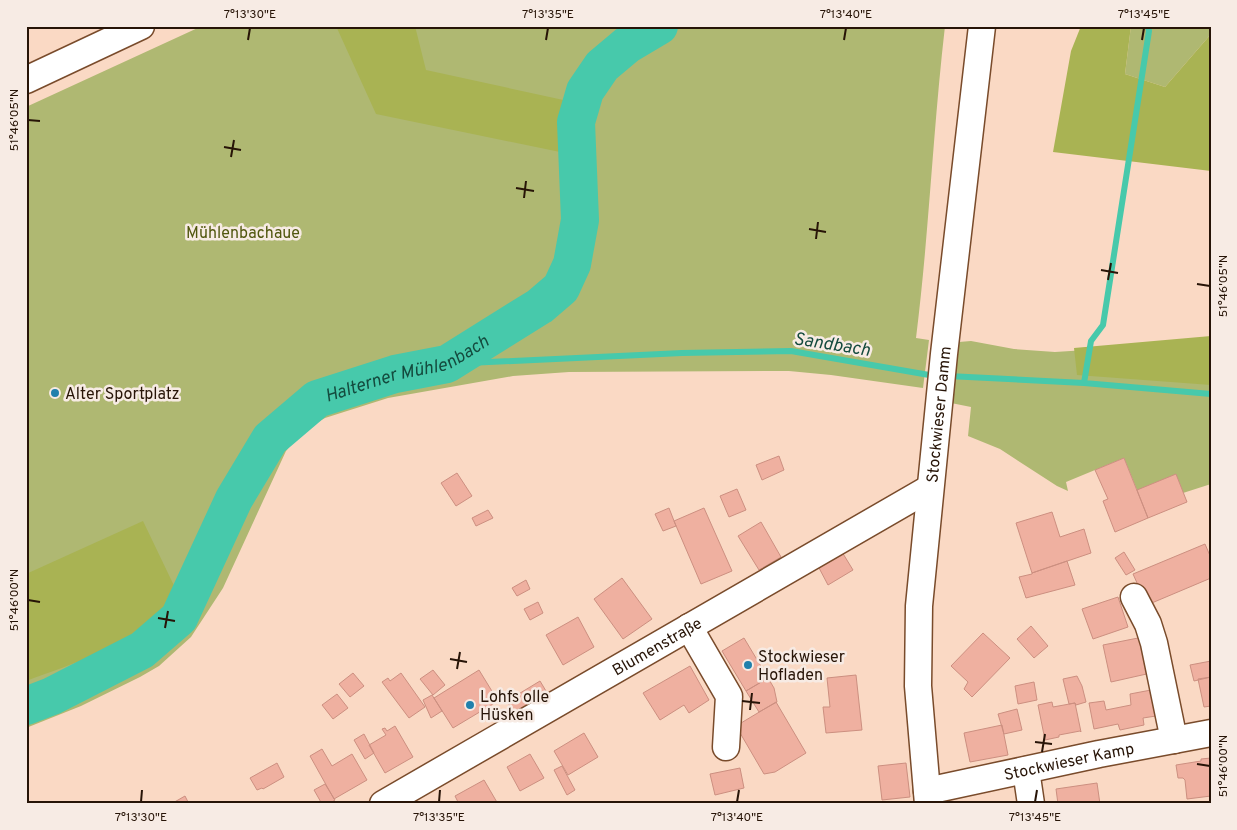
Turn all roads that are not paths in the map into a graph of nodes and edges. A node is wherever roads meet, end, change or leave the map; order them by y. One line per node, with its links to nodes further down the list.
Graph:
1 (142, 26): 3 (street)
2 (982, 26): 4 (street, Stockwieser Damm)
3 (26, 80)
4 (930, 488): 6 (street, Blumenstraße); 11 (street, Stockwieser Damm)
5 (1134, 597): 8 (street)
6 (689, 627): 9 (street); 12 (street, Blumenstraße)
7 (1211, 733): 8 (street, Stockwieser Kamp)
8 (1174, 740): 10 (street, Stockwieser Kamp)
9 (726, 747)
10 (1026, 770): 11 (street, Stockwieser Kamp); 13 (street)
11 (928, 797)
12 (383, 804)
13 (1031, 804)

